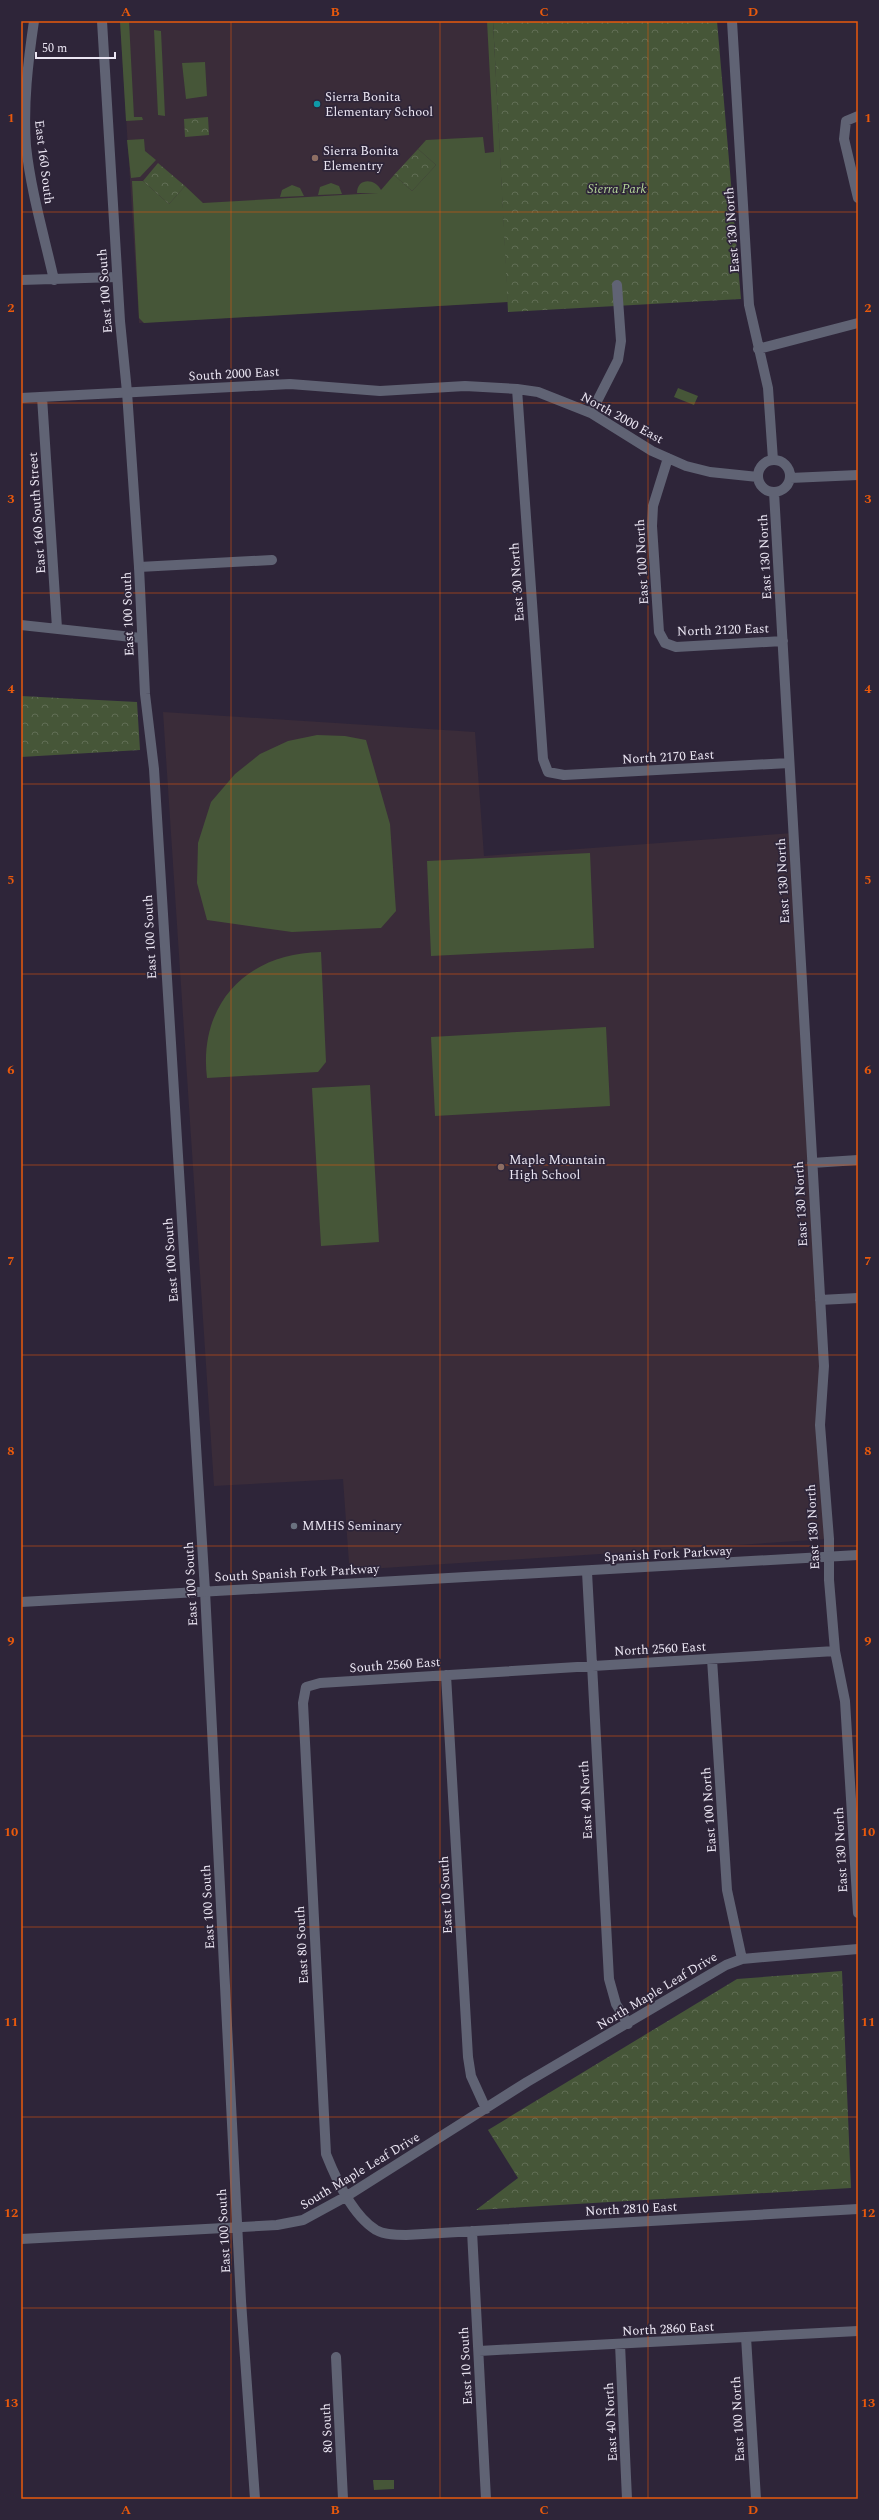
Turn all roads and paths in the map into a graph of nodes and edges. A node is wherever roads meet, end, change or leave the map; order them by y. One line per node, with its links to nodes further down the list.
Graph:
1 (34, 21): 8 (street, East 160 South)
2 (102, 21): 6 (street, East 100 South)
3 (732, 21): 11 (street, East 130 North)
4 (858, 116): 5 (street)
5 (858, 198)
6 (117, 277): 8 (street); 14 (street, East 100 South)
7 (21, 280): 8 (street)
8 (54, 280)
9 (616, 285): 17 (street)
10 (858, 323): 11 (street)
11 (758, 349): 19 (street, East 130 North)
12 (449, 387): 13 (street, North 2000 East); 14 (street, South 2000 East)
13 (517, 389): 17 (street, North 2000 East); 32 (street, East 30 North)
14 (128, 392): 15 (street, South 2000 East); 25 (street, East 100 South)
15 (42, 397): 16 (street, South 2000 East); 27 (street, East 160 South Street)
16 (21, 398)
17 (592, 413): 18 (street, North 2000 East)
18 (668, 458): 21 (street, North 2000 East); 30 (street, East 100 North)
19 (773, 460): 21 (street); 22 (street)
20 (858, 475): 22 (street)
21 (758, 477): 23 (street)
22 (790, 478): 23 (street)
23 (774, 492): 29 (street, East 130 North)
24 (272, 560): 25 (street)
25 (139, 567): 28 (street, East 100 South)
26 (21, 625): 27 (street)
27 (57, 628): 28 (street)
28 (141, 638): 41 (street, East 100 South)
29 (783, 641): 30 (street, North 2120 East); 31 (street, East 130 North)
30 (665, 643)
31 (789, 763): 32 (street, North 2170 East); 34 (street, East 130 North)
32 (548, 772)
33 (858, 1160): 34 (street)
34 (812, 1163): 36 (street, East 130 North)
35 (858, 1298): 36 (street)
36 (820, 1300): 38 (street, East 130 North)
37 (858, 1555): 38 (street, Spanish Fork Parkway)
38 (829, 1557): 39 (street, Spanish Fork Parkway); 43 (street, East 130 North)
39 (587, 1572): 40 (street, Spanish Fork Parkway); 45 (street, East 40 North)
40 (479, 1576): 41 (street, South Spanish Fork Parkway)
41 (205, 1592): 42 (street, South Spanish Fork Parkway); 57 (street, East 100 South)
42 (21, 1602)
43 (835, 1651): 44 (street, North 2560 East); 49 (street, East 130 North)
44 (712, 1659): 45 (street, North 2560 East); 51 (street, East 100 North)
45 (592, 1666): 46 (street, North 2560 East); 52 (street, East 40 North)
46 (486, 1672): 47 (street, South 2560 East)
47 (446, 1675): 48 (street, South 2560 East); 54 (street, East 10 South)
48 (306, 1687): 55 (street, East 80 South)
49 (858, 1913)
50 (858, 1949): 51 (street, North Maple Leaf Drive)
51 (742, 1959): 52 (street, North Maple Leaf Drive)
52 (628, 2024): 53 (street, North Maple Leaf Drive)
53 (528, 2082): 54 (street, South Maple Leaf Drive)
54 (486, 2109): 55 (street, South Maple Leaf Drive)
55 (346, 2196): 57 (street, South Maple Leaf Drive); 59 (street, East 80 South)
56 (858, 2209): 58 (street, North 2810 East)
57 (237, 2228): 60 (street, South Maple Leaf Drive); 66 (street, East 100 South)
58 (472, 2231): 59 (street, North 2810 East); 64 (street, East 10 South)
59 (406, 2235)
60 (21, 2239)
61 (858, 2331): 62 (street, North 2860 East)
62 (746, 2337): 63 (street, North 2860 East); 70 (street, East 100 North)
63 (620, 2344): 64 (street, North 2860 East); 69 (street, East 40 North)
64 (479, 2351): 68 (street, East 10 South)
65 (336, 2356): 67 (street, 80 South)
66 (255, 2499)
67 (344, 2499)
68 (486, 2499)
69 (628, 2499)
70 (756, 2499)

